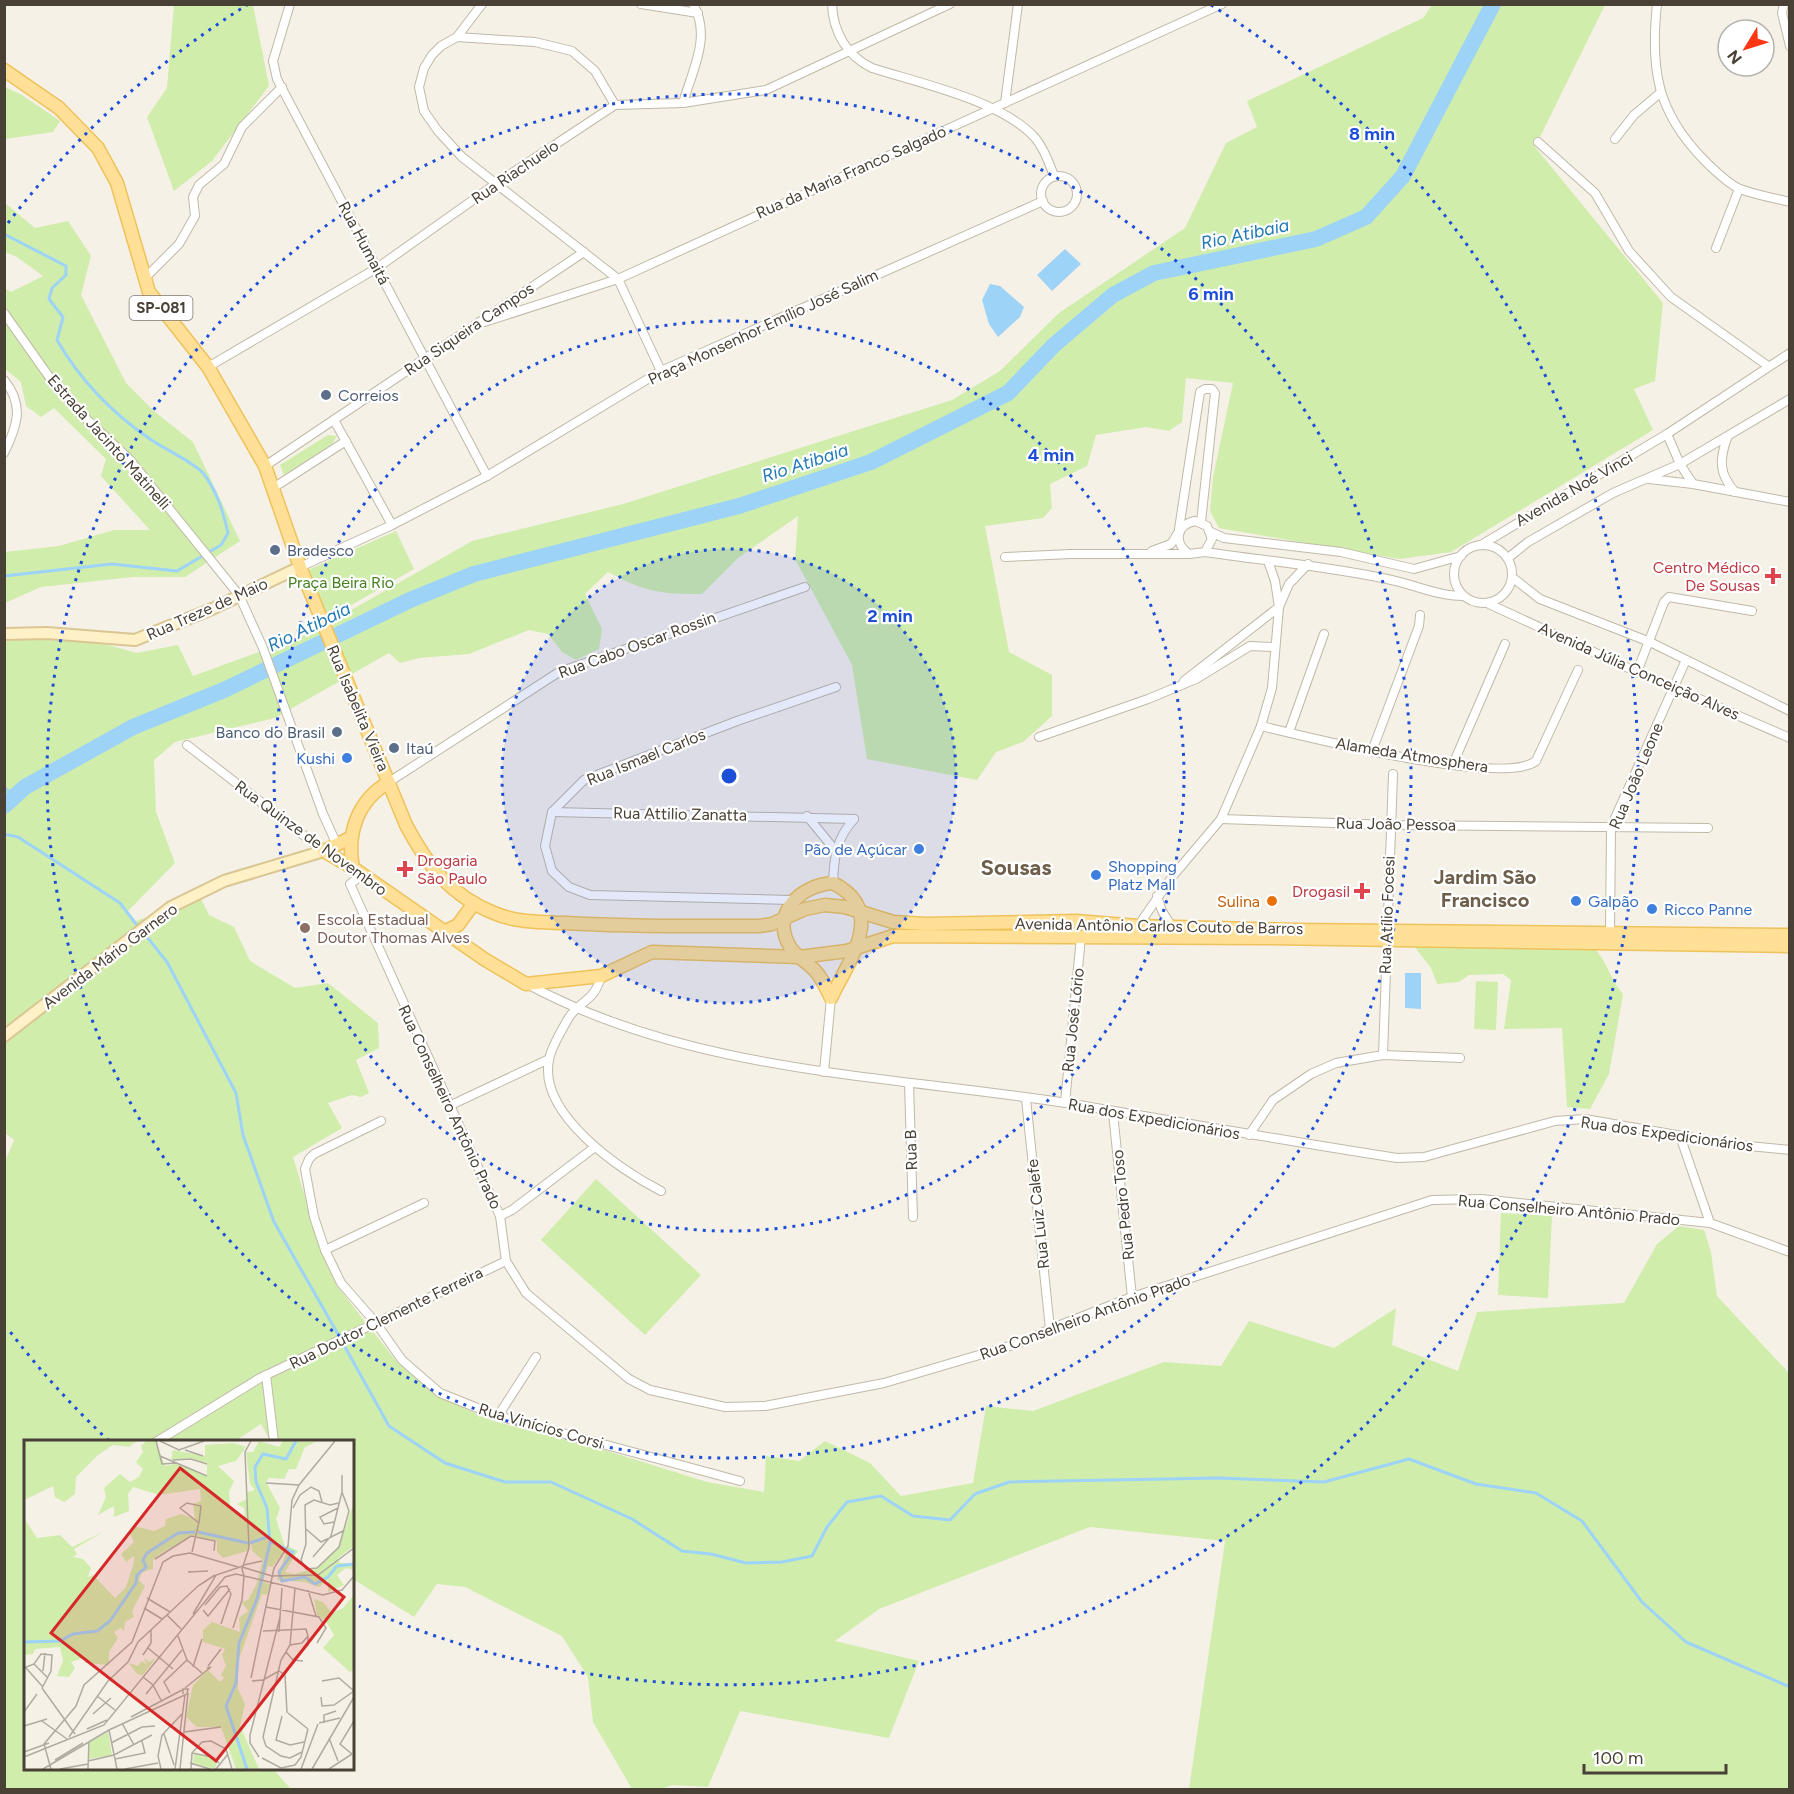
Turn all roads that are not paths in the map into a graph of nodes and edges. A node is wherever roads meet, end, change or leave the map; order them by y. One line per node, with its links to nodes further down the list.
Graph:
1 (290, 4): 16 (street, Rua Humaitá)
2 (482, 4): 12 (street)
3 (641, 4): 11 (street)
4 (693, 4): 11 (street)
5 (832, 4): 14 (street)
6 (950, 4): 14 (street)
7 (1018, 4): 19 (street)
8 (1222, 4): 19 (street, Rua da Maria Franco Salgado)
9 (1657, 4): 17 (street)
10 (1784, 4): 13 (street)
11 (698, 13): 18 (street)
12 (457, 38): 20 (street); 25 (street)
13 (1790, 46)
14 (848, 50): 18 (street); 21 (street)
15 (4, 70): 32 (main road, SP-081)
16 (282, 87): 31 (street, Rua Humaitá); 32 (street)
17 (1660, 93): 22 (street); 26 (street)
18 (683, 103): 20 (street)
19 (1005, 103): 21 (street, Rua da Maria Franco Salgado)
20 (615, 105): 25 (street, Rua Riachuelo)
21 (995, 108): 24 (street); 33 (street, Rua da Maria Franco Salgado)
22 (1615, 139)
23 (1538, 142): 38 (street)
24 (1054, 176): 27 (street); 27 (street)
25 (496, 183): 30 (street); 31 (street, Rua Riachuelo)
26 (1739, 189): 28 (street); 29 (street)
27 (1043, 201): 40 (street, Praça Monsenhor Emílio José Salim)
28 (1790, 202)
29 (1716, 248)
30 (584, 252): 33 (street); 35 (street, Rua Siqueira Campos)
31 (377, 268): 37 (street, Rua Humaitá); 39 (street, Rua Riachuelo)
32 (144, 279): 39 (main road, SP-081)
33 (618, 279): 35 (street, Rua da Maria Franco Salgado); 40 (street)
34 (4, 313): 72 (street, Estrada Jacinto Matinelli)
35 (475, 325): 37 (street, Rua Siqueira Campos)
36 (1790, 353): 38 (street, Avenida Noé Vinci)
37 (425, 358): 43 (street, Rua Siqueira Campos); 50 (street, Rua Humaitá)
38 (1768, 366): 44 (street, Avenida Noé Vinci)
39 (208, 367): 49 (main road, SP-081)
40 (661, 370): 50 (street, Praça Monsenhor Emílio José Salim)
41 (4, 380): 47 (street)
42 (1790, 399): 45 (street, Avenida Noé Vinci)
43 (334, 420): 46 (street); 49 (street, Rua Siqueira Campos)
44 (1667, 434): 48 (street); 60 (street, Avenida Noé Vinci)
45 (1727, 438): 48 (street, Avenida Noé Vinci); 54 (street)
46 (346, 441): 53 (street); 57 (street)
47 (4, 453)
48 (1680, 464): 51 (street, Avenida Noé Vinci); 52 (street)
49 (265, 466): 53 (main road, SP-081)
50 (487, 476): 57 (street, Praça Monsenhor Emílio José Salim)
51 (1647, 479): 52 (street); 66 (street, Avenida Noé Vinci)
52 (1693, 484): 54 (street)
53 (273, 488): 69 (main road, SP-081)
54 (1736, 494): 55 (street)
55 (1790, 502)
56 (1201, 522): 58 (street); 58 (street); 59 (street)
57 (392, 525): 69 (street, Praça Monsenhor Emílio José Salim)
58 (1179, 532): 62 (street); 63 (street)
59 (1211, 532): 61 (street); 64 (street)
60 (1481, 545): 64 (street); 66 (street)
61 (1205, 552): 63 (street); 67 (street)
62 (1138, 553): 63 (street); 65 (street)
63 (1190, 554)
64 (1461, 556): 73 (street)
65 (1005, 557)
66 (1508, 558): 70 (street)
67 (1268, 561): 68 (street); 75 (street)
68 (1308, 564): 73 (street); 75 (street)
69 (300, 567): 72 (main road, Rua Treze de Maio); 98 (main road, Rua Isabelita Vieira)
70 (1513, 578): 74 (street); 80 (street, Avenida Júlia Conceição Alves)
71 (805, 587): 98 (street, Rua Cabo Oscar Rossin)
72 (239, 595): 78 (main road, Rua Treze de Maio); 106 (street, Estrada Jacinto Matinelli)
73 (1463, 596): 74 (street)
74 (1490, 603): 85 (street, Avenida Júlia Conceição Alves)
75 (1279, 607): 82 (street); 86 (street)
76 (1752, 611): 80 (street)
77 (1420, 615): 95 (street)
78 (6, 634)
79 (1324, 634): 91 (street)
80 (1650, 642): 83 (street, Avenida Júlia Conceição Alves); 85 (street)
81 (1505, 644): 96 (street)
82 (1275, 647): 86 (street); 90 (street)
83 (1686, 660): 88 (street, Rua João Leone); 89 (street, Avenida Júlia Conceição Alves)
84 (1578, 670): 96 (street, Alameda Atmosphera)
85 (1637, 672): 88 (street, Avenida Júlia Conceição Alves)
86 (1183, 682): 92 (street)
87 (836, 687): 99 (street, Rua Ismael Carlos)
88 (1675, 687): 93 (street, Avenida Júlia Conceição Alves); 103 (street, Rua João Leone)
89 (1790, 711)
90 (1261, 726): 91 (street, Alameda Atmosphera); 101 (street)
91 (1289, 732): 95 (street, Alameda Atmosphera)
92 (1039, 736)
93 (1790, 738)
94 (187, 745): 108 (street, Rua Quinze de Novembro)
95 (1372, 751): 96 (street, Alameda Atmosphera)
96 (1453, 764)
97 (1393, 774): 102 (street, Rua Atílio Focesi)
98 (389, 782): 105 (main road); 113 (main road, Avenida Antônio Carlos Couto de Barros)
99 (552, 812): 100 (street, Rua Attilio Zanatta); 112 (street)
100 (807, 816): 107 (street); 107 (street, Rua Attilio Zanatta)
101 (1221, 819): 102 (street, Rua João Pessoa); 111 (street)
102 (1391, 825): 103 (street, Rua João Pessoa); 121 (street, Rua Atílio Focesi)
103 (1611, 827): 104 (street, Rua João Pessoa); 119 (street, Rua João Leone)
104 (1708, 828)
105 (350, 838): 106 (main road); 109 (main road)
106 (337, 845): 108 (main road)
107 (835, 850): 110 (street)
108 (324, 851): 109 (main road, Rua Quinze de Novembro); 130 (main road, Avenida Mário Garnero)
109 (357, 871): 118 (main road, Rua Quinze de Novembro); 138 (street, Rua Conselheiro Antônio Prado)
110 (833, 883): 112 (main road); 114 (main road)
111 (1157, 896): 116 (street); 117 (street)
112 (792, 900): 115 (main road)
113 (474, 903): 115 (main road, Avenida Antônio Carlos Couto de Barros); 118 (main road)
114 (860, 913): 115 (main road, Avenida Antônio Carlos Couto de Barros); 116 (main road, Avenida Antônio Carlos Couto de Barros); 123 (main road)
115 (786, 917): 125 (main road)
116 (1138, 926): 117 (main road, Avenida Antônio Carlos Couto de Barros)
117 (1172, 927): 121 (main road, Avenida Antônio Carlos Couto de Barros)
118 (444, 932): 127 (main road, Rua Quinze de Novembro)
119 (1611, 934): 120 (main road, Avenida Antônio Carlos Couto de Barros); 121 (main road, Avenida Antônio Carlos Couto de Barros)
120 (1790, 934)
121 (1386, 936): 122 (main road, Avenida Antônio Carlos Couto de Barros); 124 (main road, Avenida Antônio Carlos Couto de Barros); 131 (street, Rua Atílio Focesi)
122 (1082, 937): 123 (main road, Avenida Antônio Carlos Couto de Barros); 137 (street, Rua José Lório)
123 (858, 946): 125 (main road, Avenida Antônio Carlos Couto de Barros); 128 (main road)
124 (1790, 946)
125 (799, 957): 126 (main road, Avenida Antônio Carlos Couto de Barros); 128 (main road)
126 (601, 976): 127 (main road); 129 (street)
127 (526, 984): 129 (street, Rua dos Expedicionários)
128 (831, 998): 134 (street)
129 (579, 1008): 133 (street); 134 (street, Rua dos Expedicionários)
130 (4, 1036)
131 (1383, 1055): 132 (street); 141 (street)
132 (1460, 1058)
133 (549, 1059): 138 (street); 143 (street)
134 (824, 1072): 135 (street, Rua dos Expedicionários)
135 (909, 1083): 136 (street, Rua dos Expedicionários); 148 (street, Rua B)
136 (1026, 1100): 137 (street, Rua dos Expedicionários); 155 (street, Rua Luiz Calefe)
137 (1065, 1103): 139 (street, Rua dos Expedicionários)
138 (449, 1106): 147 (street, Rua Conselheiro Antônio Prado)
139 (1113, 1113): 141 (street, Rua dos Expedicionários); 153 (street, Rua Pedro Toso)
140 (381, 1121): 150 (street, Rua Vinícios Corsi)
141 (1249, 1136): 142 (street, Rua dos Expedicionários)
142 (1680, 1136): 144 (street, Rua dos Expedicionários); 149 (street)
143 (595, 1147): 145 (street); 147 (street)
144 (1790, 1150)
145 (661, 1191)
146 (424, 1203): 150 (street)
147 (500, 1216): 152 (street, Rua Conselheiro Antônio Prado)
148 (913, 1217)
149 (1710, 1222): 151 (street, Rua Conselheiro Antônio Prado); 153 (street, Rua Conselheiro Antônio Prado)
150 (325, 1250): 154 (street, Rua Vinícios Corsi)
151 (1790, 1251)
152 (506, 1261): 154 (street, Rua Doutor Clemente Ferreira); 155 (street, Rua Conselheiro Antônio Prado)
153 (1132, 1298): 155 (street, Rua Conselheiro Antônio Prado)
154 (376, 1323): 157 (street, Rua Doutor Clemente Ferreira); 158 (street, Rua Vinícios Corsi)
155 (1050, 1329)
156 (536, 1358): 158 (street)
157 (266, 1375): 159 (street, Rua Doutor Clemente Ferreira); 160 (street)
158 (498, 1416): 161 (street, Rua Vinícios Corsi)
159 (159, 1440)
160 (274, 1440)
161 (740, 1481)

